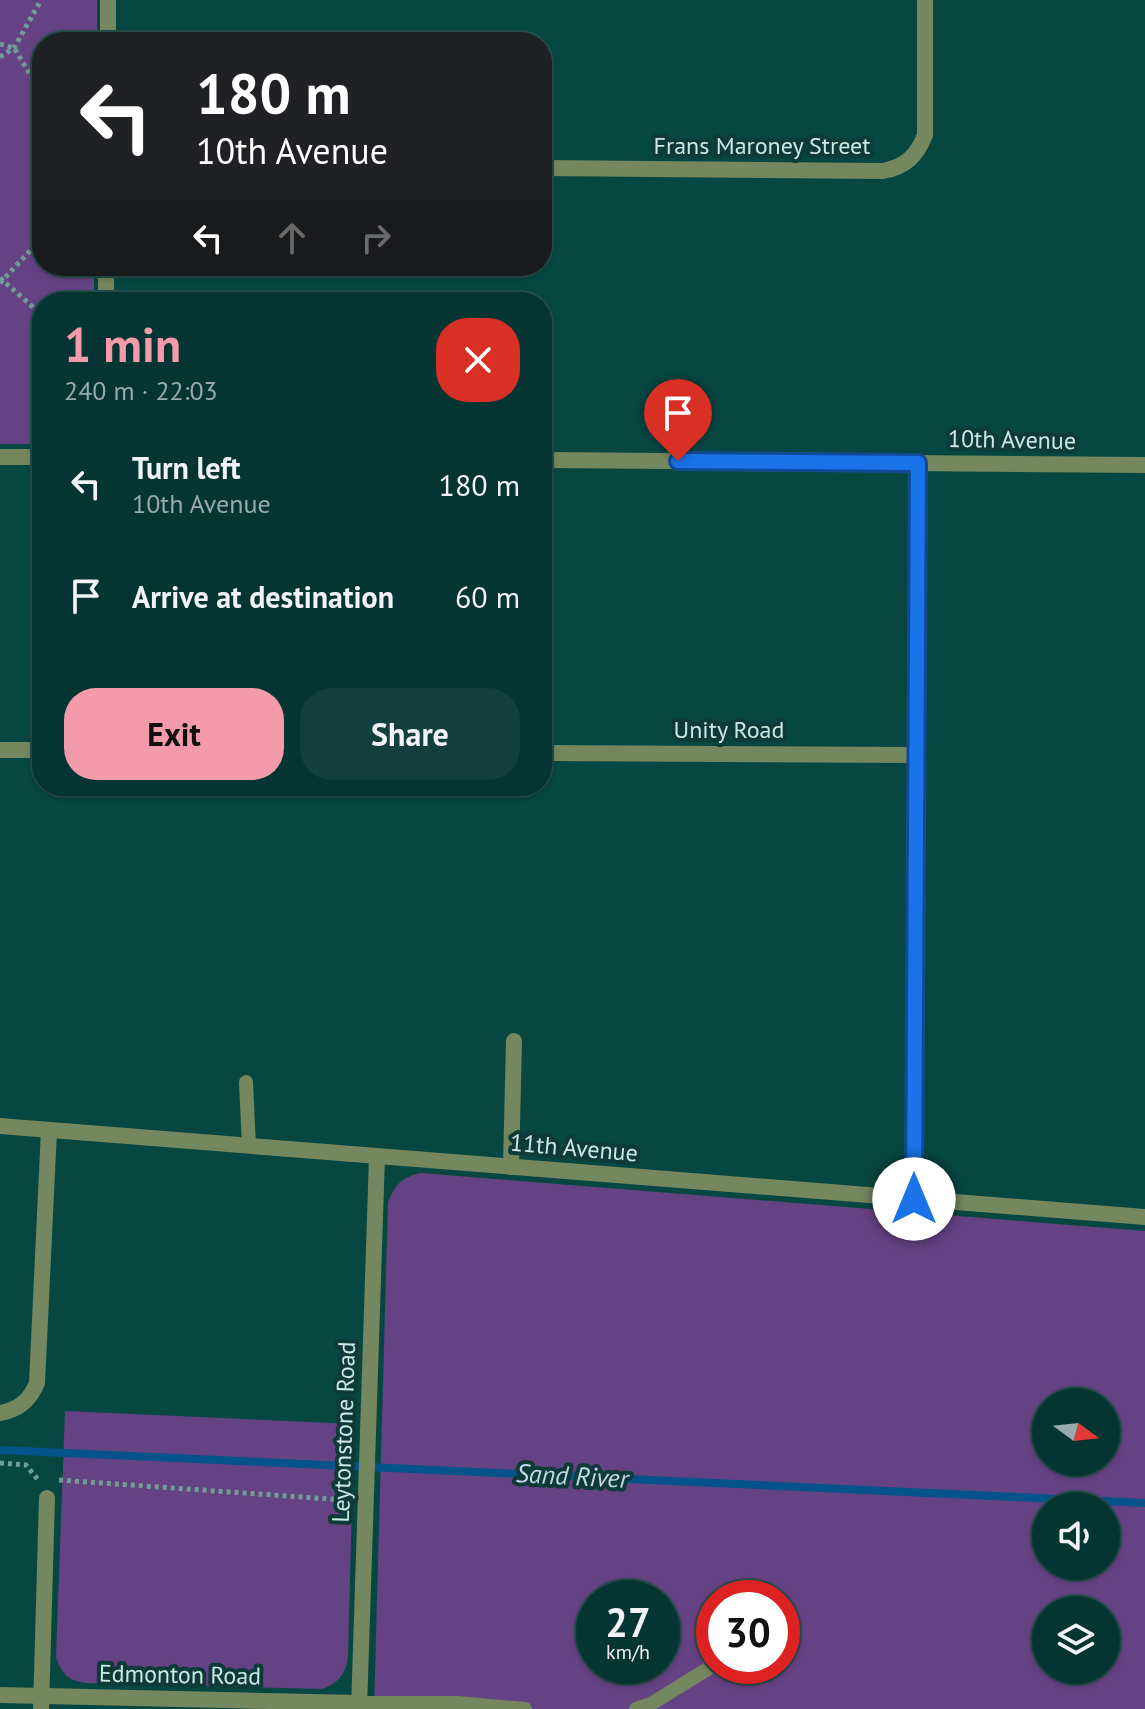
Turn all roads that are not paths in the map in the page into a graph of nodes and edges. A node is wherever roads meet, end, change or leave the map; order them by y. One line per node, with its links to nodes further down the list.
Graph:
1 (108, 0): 3 (street)
2 (925, 0): 4 (street, Frans Maroney Street)
3 (108, 32)
4 (552, 168)
5 (0, 457): 6 (street)
6 (32, 457)
7 (552, 460): 8 (street, 10th Avenue)
8 (918, 463): 9 (street, 10th Avenue); 13 (street)
9 (1145, 465)
10 (0, 750): 11 (street)
11 (32, 750)
12 (552, 753): 13 (street, Unity Road)
13 (916, 755): 21 (street)
14 (514, 1041): 20 (street)
15 (246, 1082): 18 (lane)
16 (0, 1126): 17 (street, 11th Avenue)
17 (49, 1130): 18 (street, 11th Avenue); 23 (street)
18 (249, 1146): 19 (street, 11th Avenue)
19 (377, 1156): 20 (street, 11th Avenue); 28 (street, Leytonstone Road)
20 (511, 1167): 21 (street, 11th Avenue)
21 (914, 1199): 22 (street, 11th Avenue)
22 (1145, 1217)
23 (0, 1413)
24 (47, 1498): 27 (street)
25 (696, 1676): 30 (lane)
26 (0, 1695): 27 (street, Edmonton Road)
27 (42, 1703): 28 (street, Edmonton Road)
28 (360, 1706): 29 (lane)
29 (525, 1709)
30 (636, 1709)

